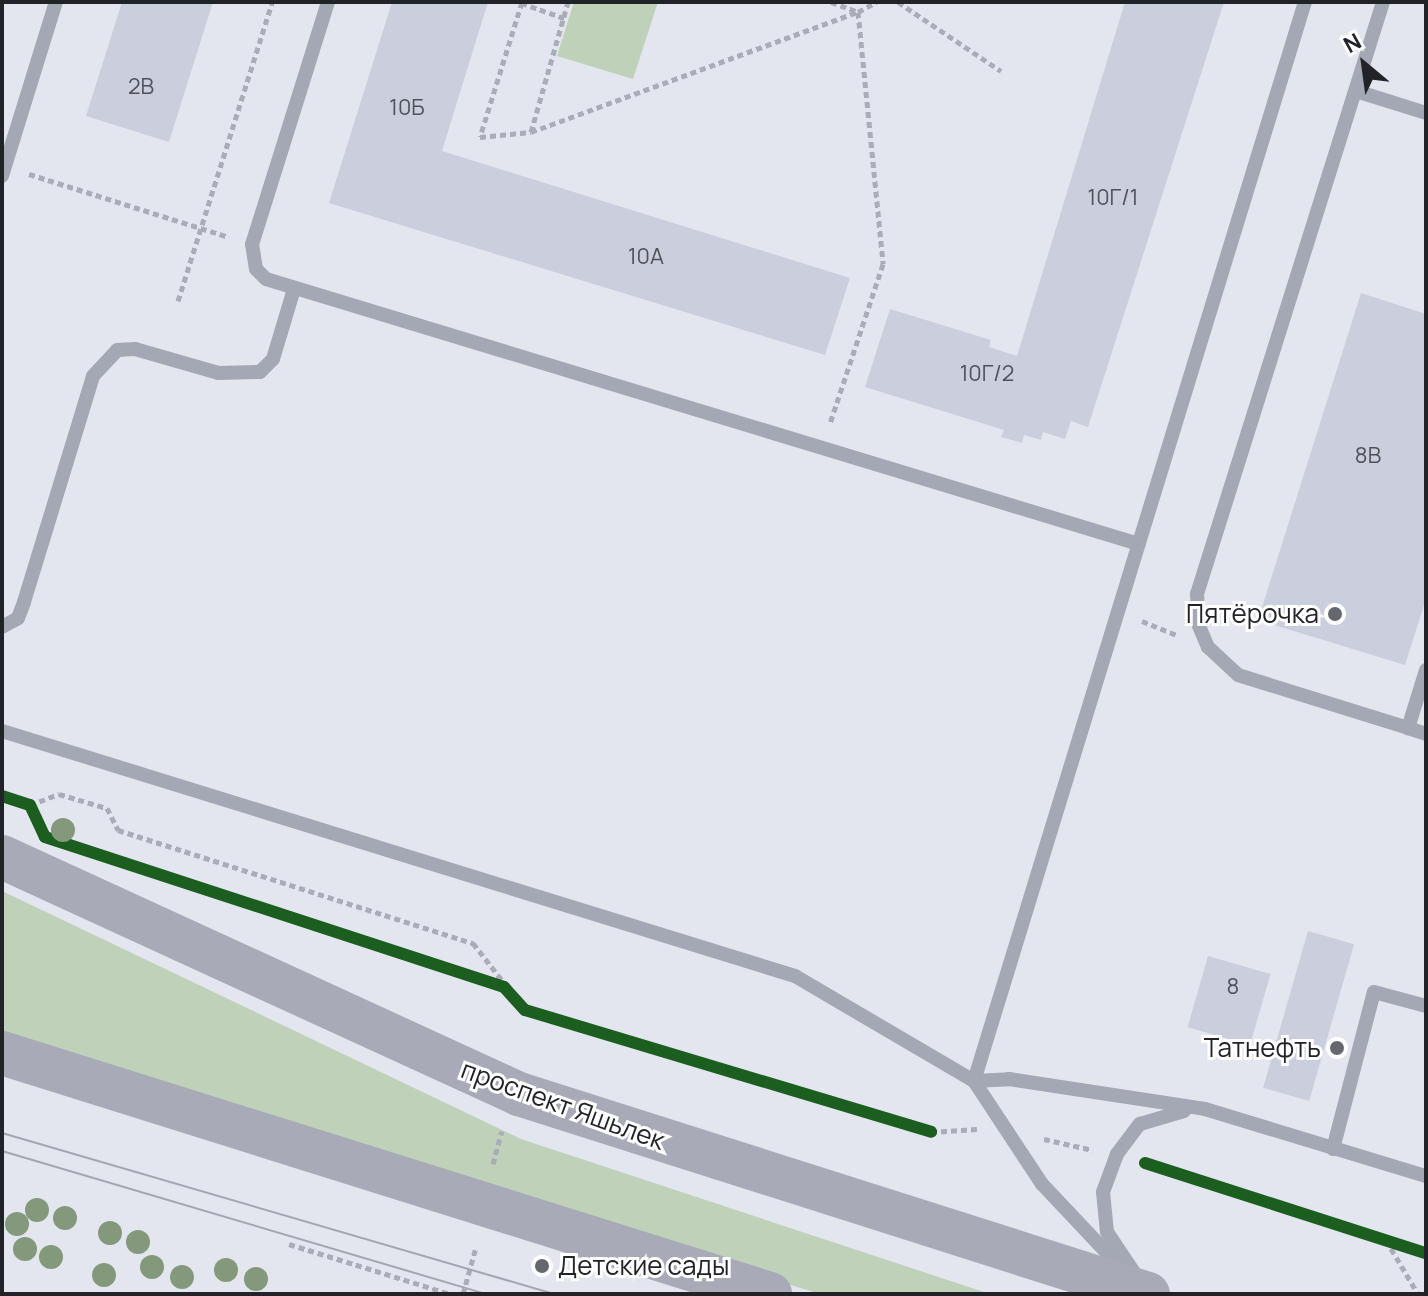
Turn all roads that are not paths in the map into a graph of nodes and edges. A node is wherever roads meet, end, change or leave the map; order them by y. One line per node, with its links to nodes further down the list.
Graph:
1 (56, 2): 7 (lane)
2 (328, 2): 8 (lane)
3 (1305, 2): 9 (lane)
4 (1383, 2): 5 (lane)
5 (1356, 91): 6 (lane); 12 (lane)
6 (1426, 113)
7 (3, 171)
8 (294, 289): 9 (lane); 10 (lane)
9 (1139, 544): 18 (lane)
10 (2, 627)
11 (1426, 670): 12 (lane)
12 (1408, 728): 14 (lane)
13 (2, 731): 18 (lane)
14 (1426, 734)
15 (2, 857): 23 (main road, проспект Яшьлек)
16 (1426, 1006): 20 (lane)
17 (2, 1053): 22 (main road)
18 (974, 1081): 19 (lane); 23 (lane)
19 (1205, 1109): 20 (lane); 23 (lane)
20 (1333, 1149): 21 (lane)
21 (1426, 1176)
22 (770, 1294)
23 (1148, 1294)

